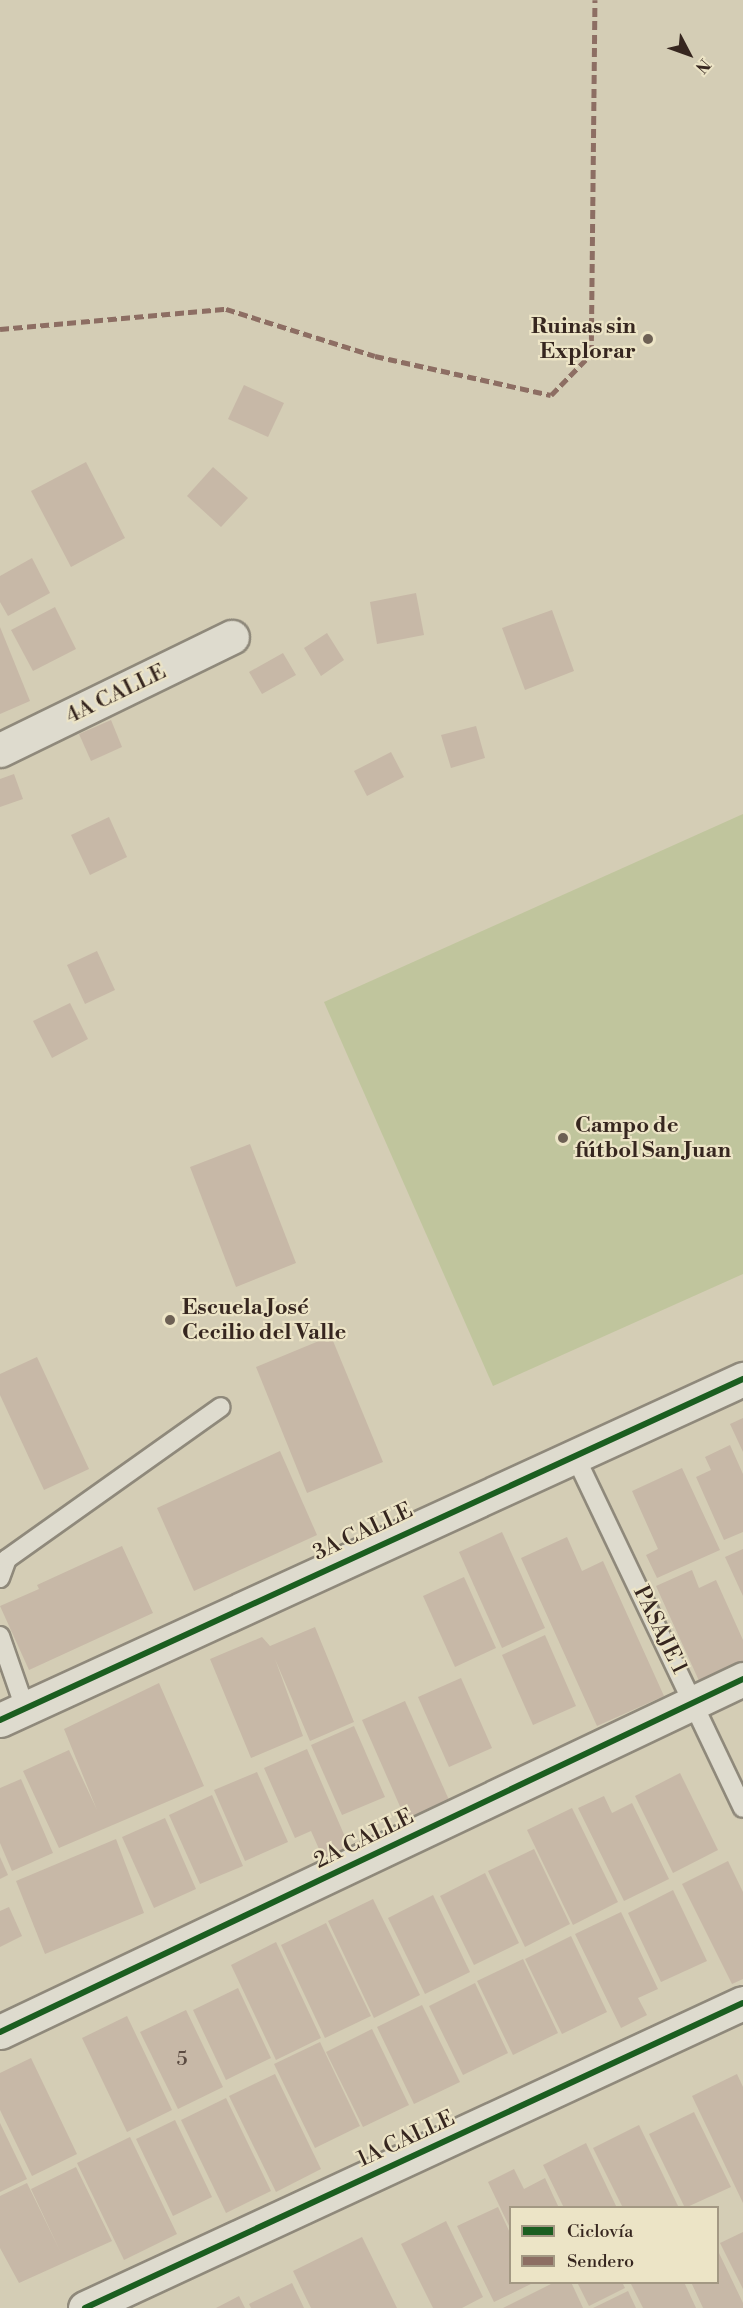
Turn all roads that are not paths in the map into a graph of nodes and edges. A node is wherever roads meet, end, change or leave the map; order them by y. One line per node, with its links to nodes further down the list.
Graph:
1 (232, 637): 2 (street, 4A CALLE)
2 (0, 750)
3 (743, 1379): 5 (street, 3A CALLE)
4 (221, 1407): 6 (lane)
5 (574, 1454): 9 (lane, PASAJE 1); 10 (street, 3A CALLE)
6 (0, 1578)
7 (0, 1636): 10 (lane)
8 (743, 1679): 9 (street, 2A CALLE)
9 (694, 1701): 11 (lane, PASAJE 1); 13 (street, 2A CALLE)
10 (12, 1714)
11 (743, 1808)
12 (743, 2003): 14 (street, 1A CALLE)
13 (0, 2032)
14 (85, 2308)

